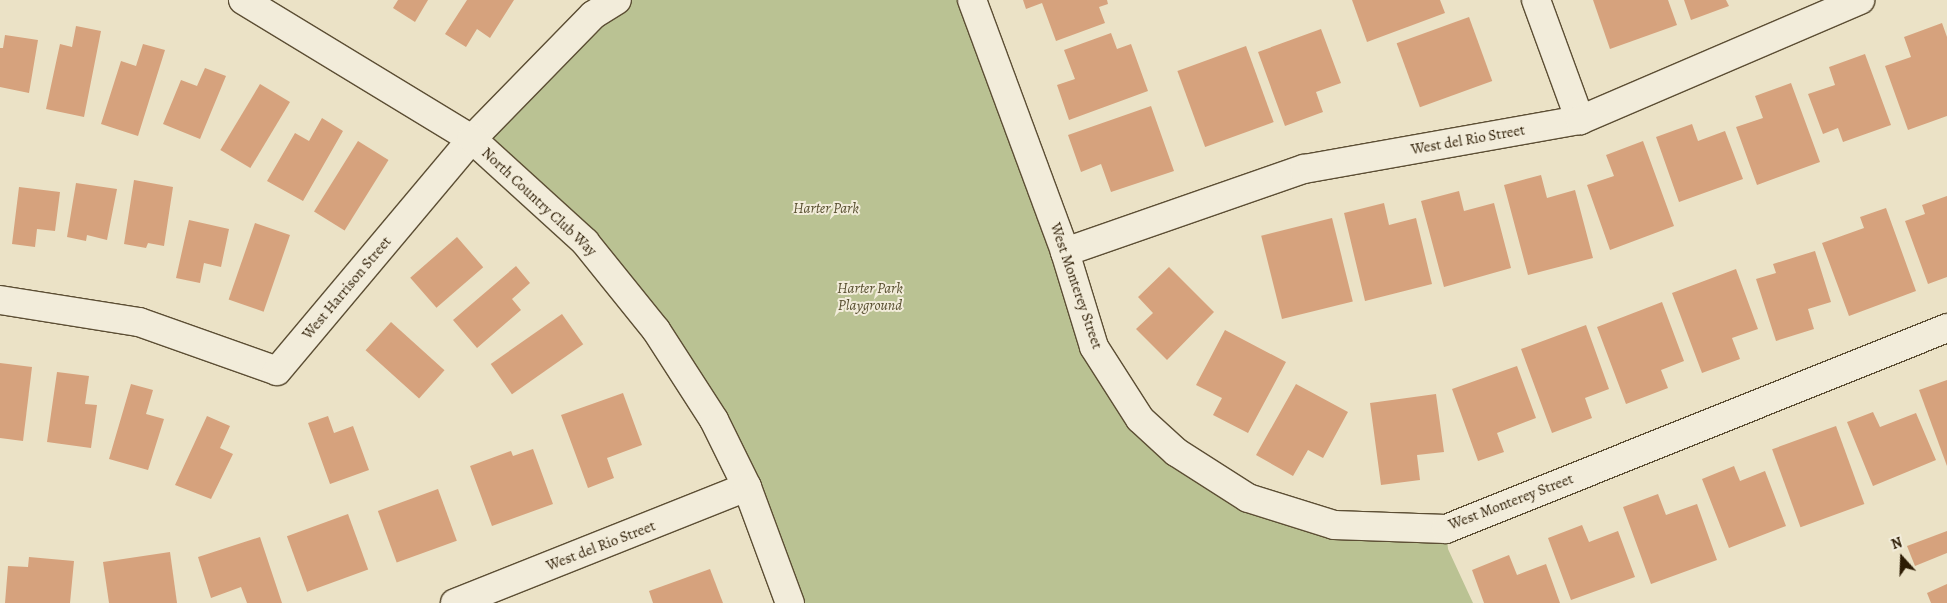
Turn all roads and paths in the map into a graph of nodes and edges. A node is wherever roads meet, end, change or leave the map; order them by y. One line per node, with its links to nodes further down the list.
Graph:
1 (244, 0): 7 (street, North Country Club Way)
2 (617, 0): 7 (street, West Harrison Street)
3 (972, 0): 8 (street, West Monterey Street)
4 (1536, 0): 6 (street)
5 (1860, 0): 6 (street, West del Rio Street)
6 (1580, 120): 8 (street, West del Rio Street)
7 (472, 139): 9 (street, West Harrison Street); 11 (street, North Country Club Way)
8 (1066, 252): 10 (street, West Monterey Street)
9 (0, 300)
10 (1947, 328)
11 (748, 487): 12 (street, West del Rio Street); 13 (street, North Country Club Way)
12 (454, 603)
13 (790, 603)

